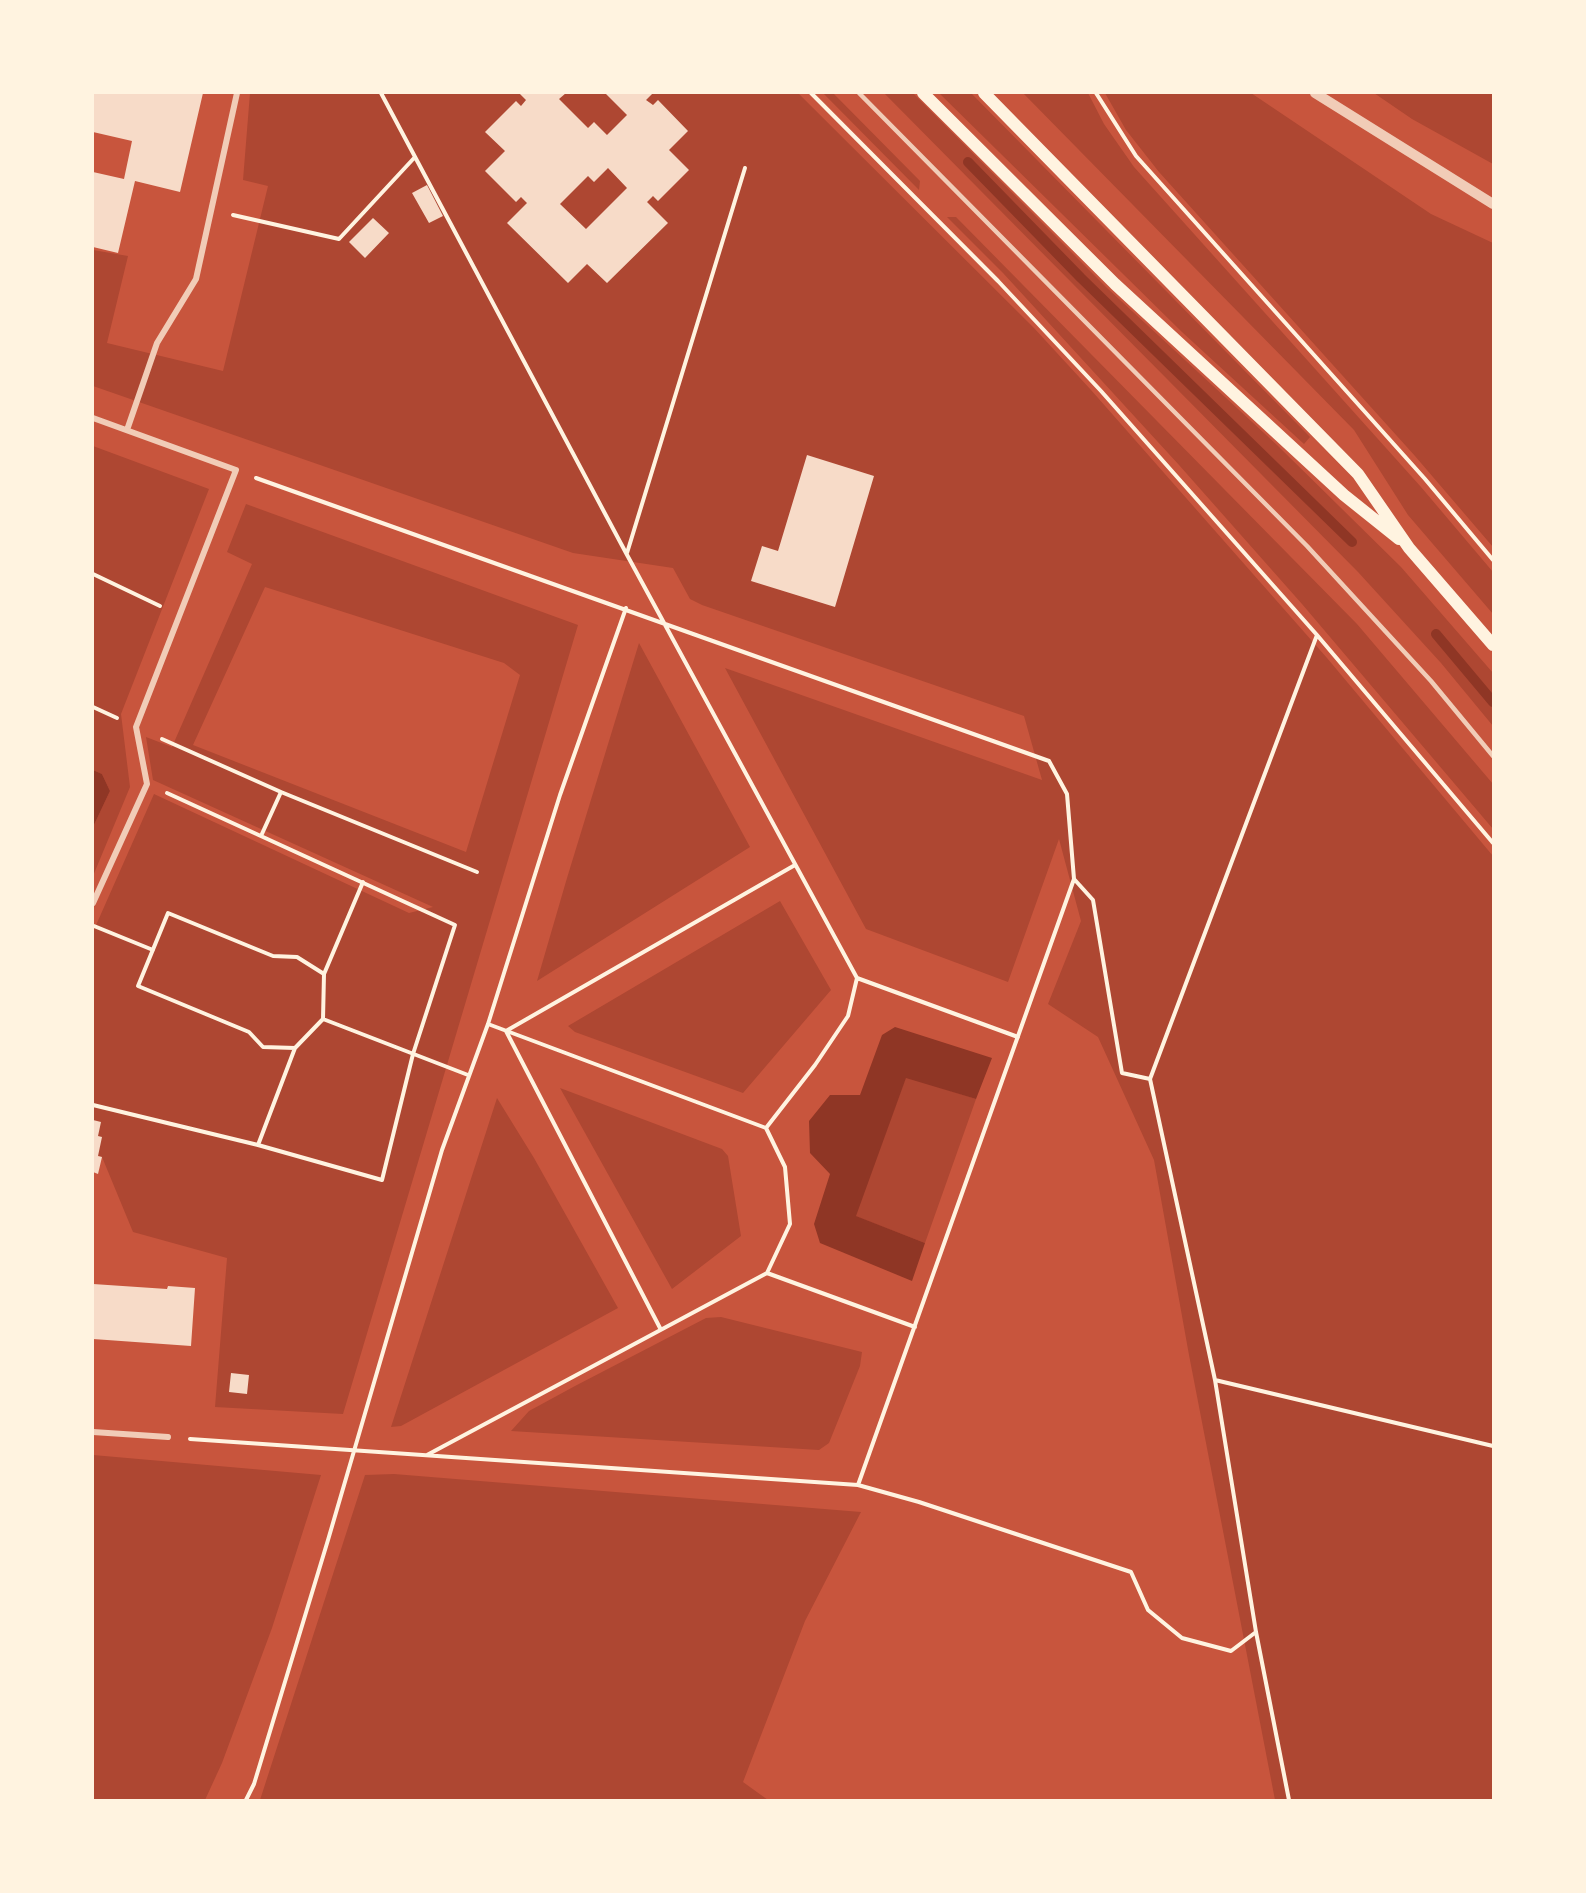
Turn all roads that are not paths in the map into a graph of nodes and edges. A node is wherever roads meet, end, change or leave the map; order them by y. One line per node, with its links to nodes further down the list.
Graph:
1 (237, 93): 8 (street)
2 (859, 93): 11 (lane)
3 (923, 93): 9 (main road)
4 (984, 93): 9 (main road)
5 (1315, 93): 6 (street)
6 (1493, 204)
7 (93, 418): 8 (street)
8 (128, 430): 12 (street)
9 (1409, 548): 10 (main road)
10 (1493, 645)
11 (1493, 756)
12 (93, 903)
13 (93, 1432): 14 (street)
14 (168, 1437)

